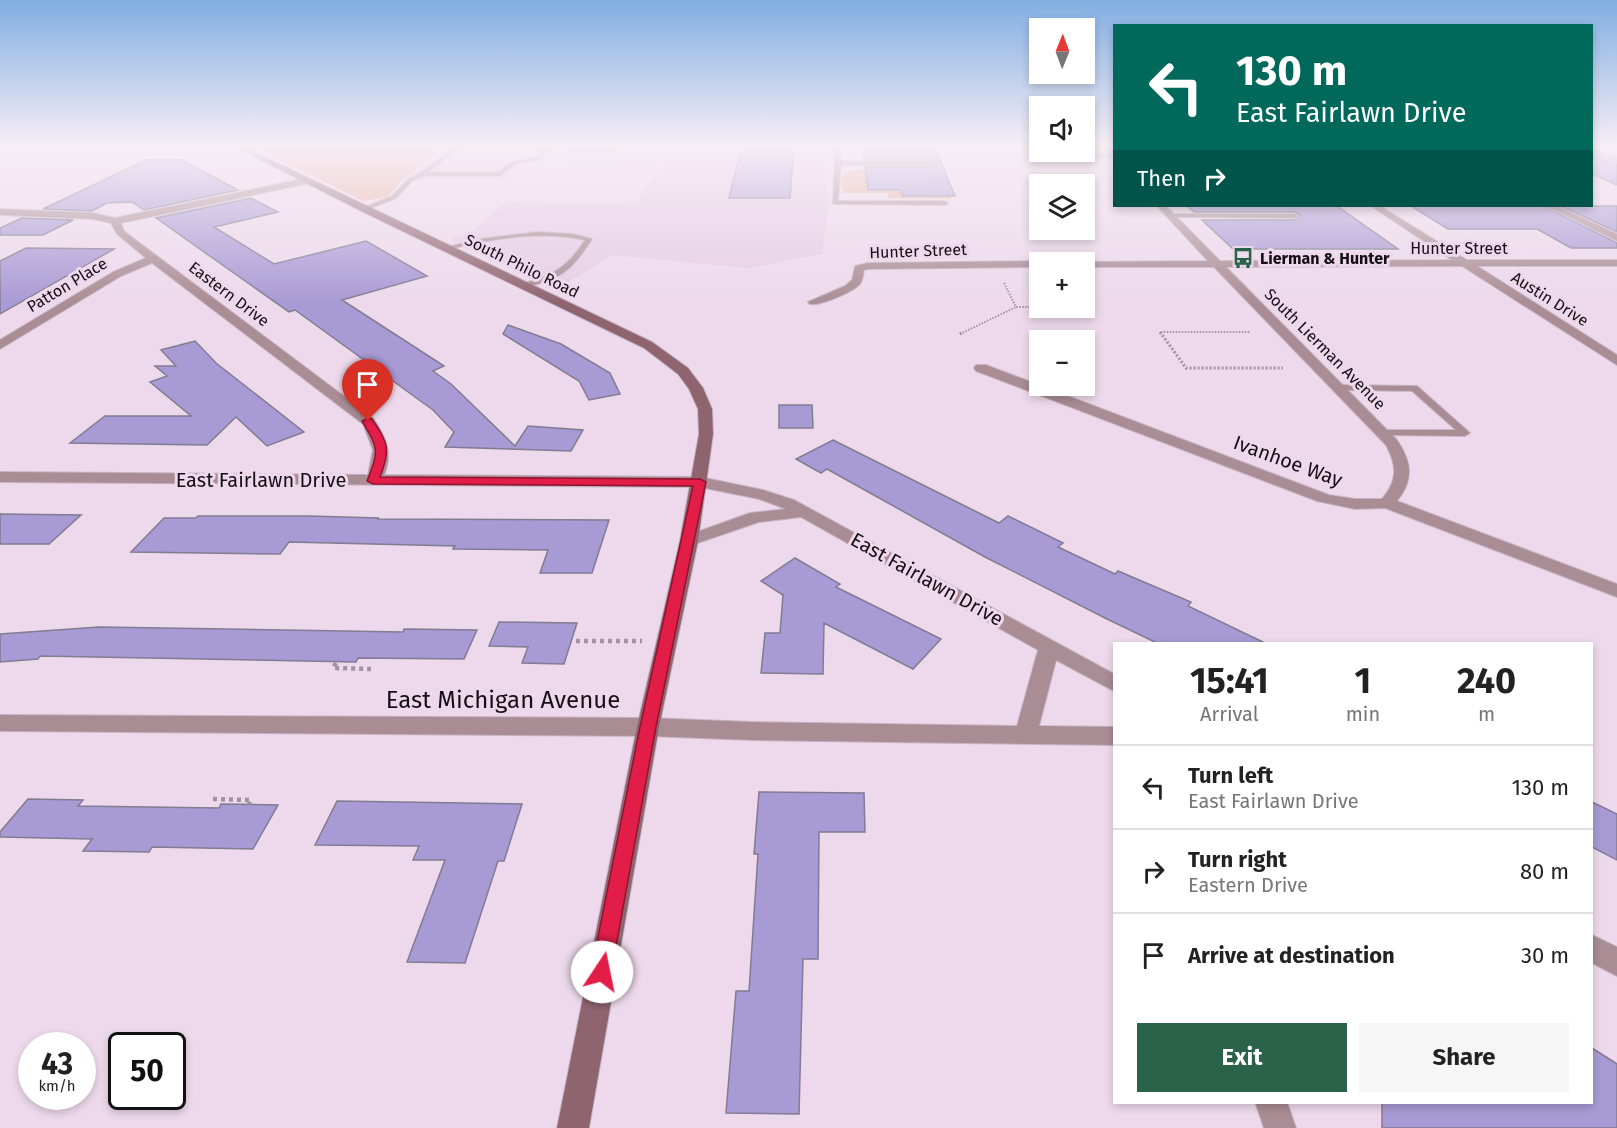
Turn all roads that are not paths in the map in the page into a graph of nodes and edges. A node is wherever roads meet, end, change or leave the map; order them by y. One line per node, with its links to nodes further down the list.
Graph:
1 (223, 199): 14 (street)
2 (343, 199): 9 (main road, South Philo Road)
3 (389, 199): 9 (lane)
4 (835, 199): 5 (lane)
5 (945, 203)
6 (1162, 207): 12 (street, South Lierman Avenue)
7 (1377, 207): 20 (street, Austin Drive)
8 (1553, 207): 16 (street)
9 (364, 209): 17 (main road, South Philo Road)
10 (0, 212): 11 (street)
11 (24, 213): 14 (street); 15 (street)
12 (1172, 216): 13 (lane); 19 (street, South Lierman Avenue)
13 (1295, 216)
14 (116, 221): 18 (street, Eastern Drive)
15 (0, 224)
16 (1617, 238)
17 (446, 248): 24 (main road, South Philo Road); 24 (lane)
18 (154, 258): 26 (street, Patton Place); 32 (street, Eastern Drive)
19 (1217, 263): 20 (street, Hunter Street); 23 (street, Hunter Street); 29 (street, South Lierman Avenue)
20 (1462, 263): 21 (street, Hunter Street); 27 (street, Austin Drive)
21 (1617, 263)
22 (1029, 264): 25 (street, Hunter Street)
23 (1095, 264)
24 (524, 286): 33 (main road, South Philo Road)
25 (813, 302)
26 (0, 345)
27 (1617, 361)
28 (981, 368): 34 (street, Ivanhoe Way)
29 (1339, 388): 30 (street, South Lierman Avenue); 30 (lane)
30 (1384, 433): 34 (street, South Lierman Avenue)
31 (0, 477): 32 (street, East Fairlawn Drive)
32 (373, 481): 33 (street, East Fairlawn Drive)
33 (700, 482): 35 (street, East Fairlawn Drive); 36 (main road, South Philo Road)
34 (1387, 503): 37 (street, Ivanhoe Way)
35 (805, 512): 36 (street); 38 (street, East Fairlawn Drive)
36 (689, 541): 41 (main road, South Philo Road)
37 (1617, 591)
38 (1048, 647): 39 (street, East Fairlawn Drive); 42 (street)
39 (1113, 682)
40 (0, 723): 41 (street, East Michigan Avenue)
41 (648, 727): 42 (street, East Michigan Avenue); 47 (main road, South Philo Road)
42 (1026, 734): 43 (street, East Michigan Avenue)
43 (1113, 736)
44 (1593, 949): 45 (street)
45 (1617, 962)
46 (1271, 1104): 48 (street)
47 (573, 1128)
48 (1280, 1128)

